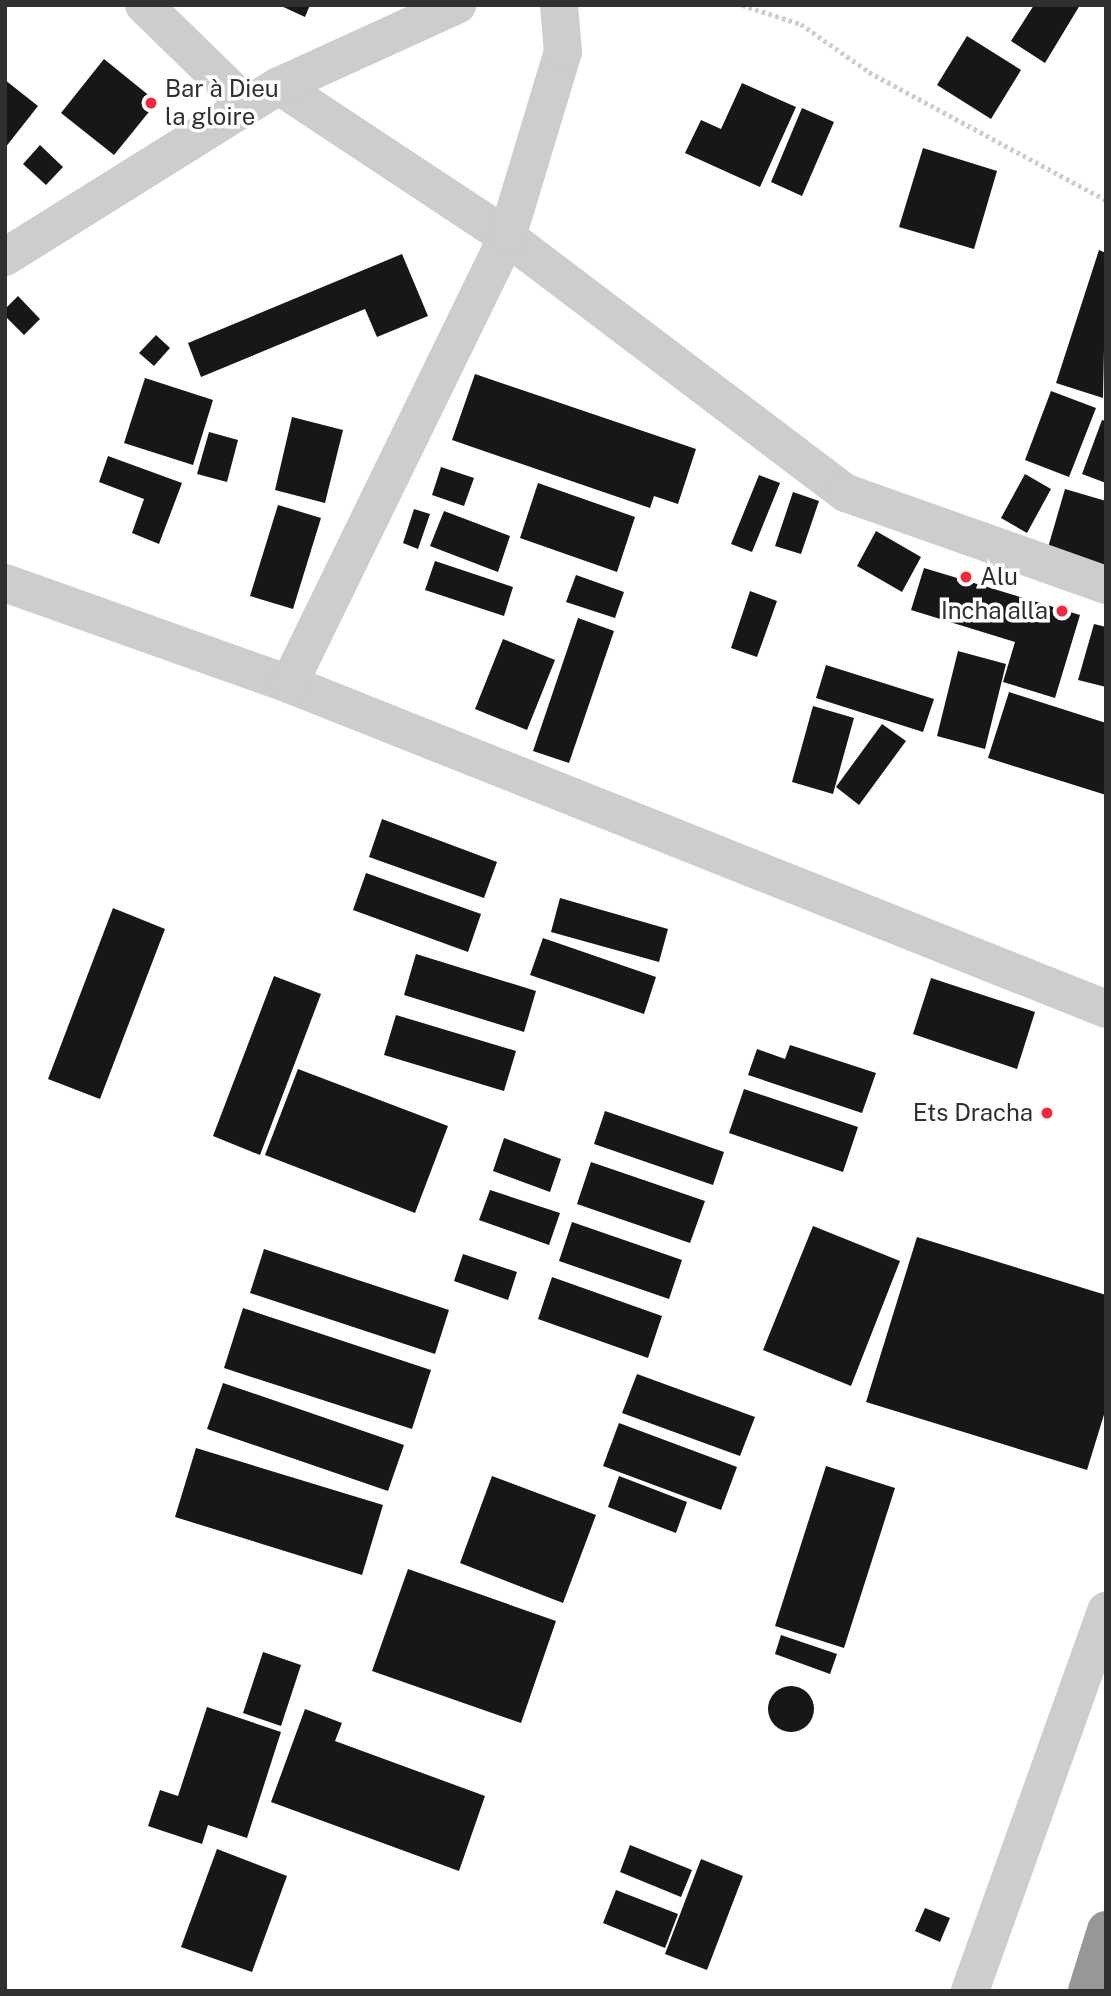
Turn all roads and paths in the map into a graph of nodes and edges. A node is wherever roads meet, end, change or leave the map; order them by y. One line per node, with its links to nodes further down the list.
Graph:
1 (144, 5): 6 (street)
2 (457, 5): 5 (street)
3 (559, 5): 8 (street)
4 (742, 5): 7 (path)
5 (279, 86): 6 (street); 8 (street)
6 (247, 105): 9 (street)
7 (1106, 200)
8 (507, 237): 11 (street); 12 (street)
9 (5, 257)
10 (5, 583): 12 (street)
11 (1106, 585)
12 (289, 684): 13 (street)
13 (1106, 1009)
14 (1106, 1611): 16 (street)
15 (1106, 1930): 17 (highway)
16 (970, 1991)
17 (1087, 1991)

